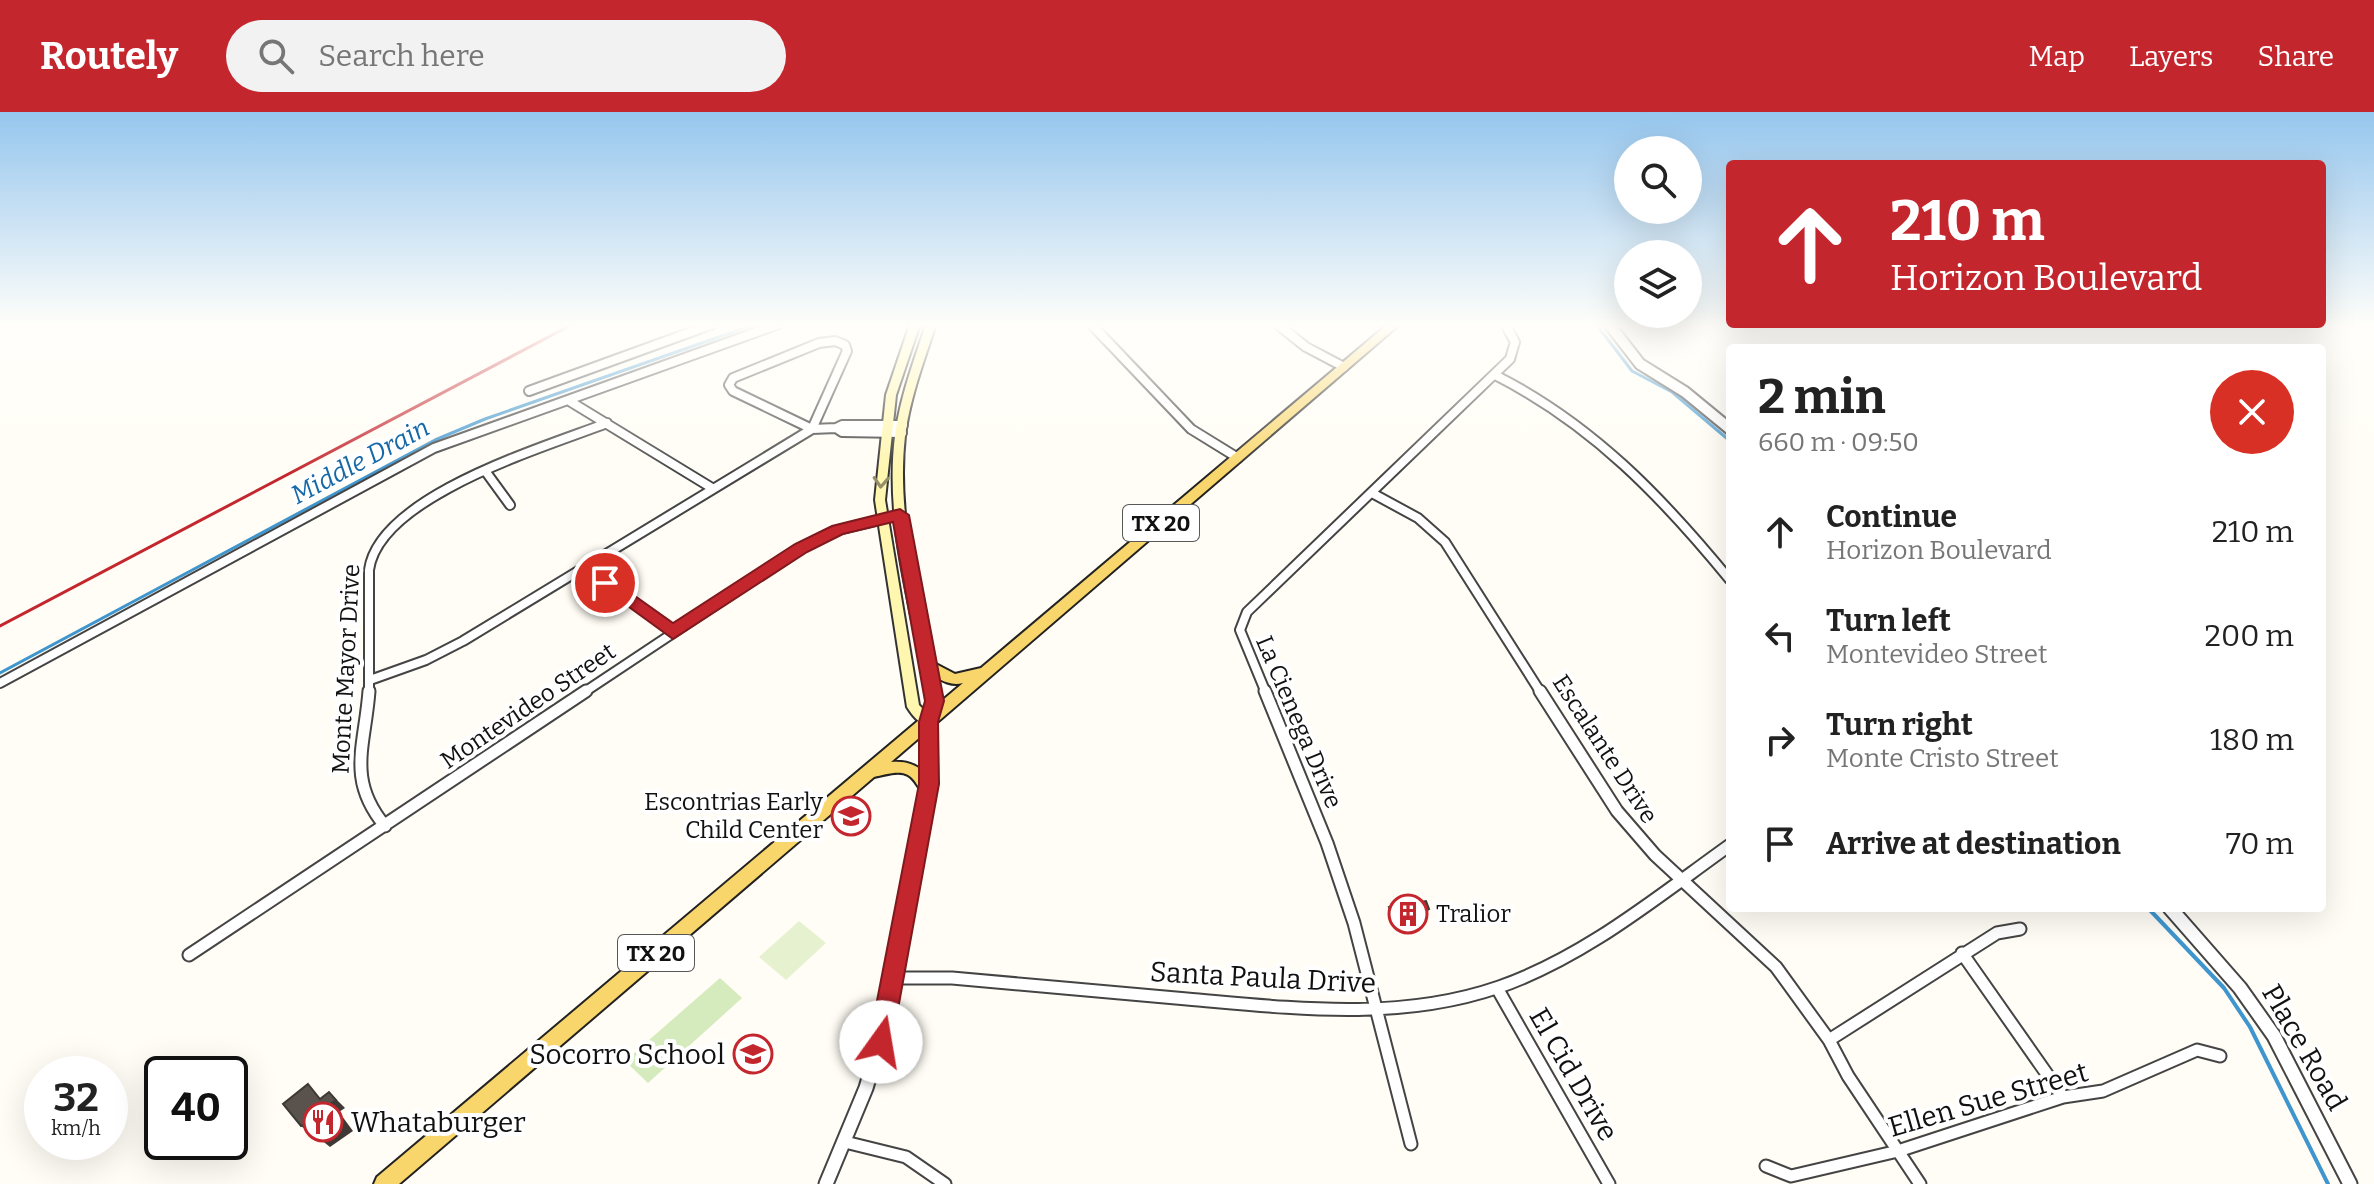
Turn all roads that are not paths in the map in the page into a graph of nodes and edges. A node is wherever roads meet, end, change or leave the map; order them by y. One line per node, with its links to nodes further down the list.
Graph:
1 (576, 374): 11 (street)
2 (640, 374): 31 (street)
3 (743, 374): 15 (street)
4 (837, 374): 15 (street)
5 (898, 374): 17 (main road)
6 (915, 374): 16 (main road)
7 (1139, 374): 18 (street)
8 (1336, 374): 18 (main road, TX 20)
9 (1656, 374): 14 (street)
10 (1495, 375): 21 (street, La Cienega Drive); 26 (street)
11 (529, 391)
12 (571, 402): 13 (street)
13 (607, 423): 19 (street, Monte Mayor Drive); 20 (street)
14 (1726, 426)
15 (812, 429): 17 (street); 20 (street)
16 (902, 429): 17 (street); 23 (main road)
17 (886, 430): 24 (main road, one-way to 24)
18 (1238, 458): 29 (main road, TX 20)
19 (486, 472): 22 (street); 30 (street, Monte Mayor Drive)
20 (712, 488): 25 (street)
21 (1372, 493): 37 (street, Escalante Drive); 44 (street, La Cienega Drive)
22 (510, 505)
23 (900, 515): 24 (street, Montevideo Street); 28 (main road)
24 (884, 517): 27 (street, Montevideo Street); 32 (main road)
25 (584, 567): 27 (street); 30 (street)
26 (1726, 575)
27 (673, 632): 35 (street, Montevideo Street)
28 (929, 667): 29 (main road); 32 (main road)
29 (989, 670): 32 (main road, TX 20)
30 (370, 680): 35 (street, Monte Mayor Drive)
31 (0, 683)
32 (928, 722): 33 (main road, TX 20); 34 (street)
33 (870, 771): 34 (main road); 52 (main road, TX 20)
34 (928, 789): 42 (street)
35 (385, 826): 41 (street, Montevideo Street)
36 (1726, 848): 37 (street, Santa Paula Drive)
37 (1681, 880): 43 (street, Santa Paula Drive); 45 (street, Escalante Drive)
38 (2174, 912): 57 (street, Place Road)
39 (2020, 929): 40 (street)
40 (1962, 953): 45 (street); 47 (street)
41 (189, 955)
42 (895, 978): 44 (street, Santa Paula Drive); 48 (street)
43 (1497, 988): 44 (street, Santa Paula Drive); 55 (street, El Cid Drive)
44 (1377, 1009): 49 (street, La Cienega Drive)
45 (1829, 1040): 50 (street, Escalante Drive)
46 (2220, 1056): 47 (street, Ellen Sue Street)
47 (2063, 1097): 50 (street, Ellen Sue Street)
48 (845, 1142): 53 (street); 54 (street)
49 (1411, 1144)
50 (1898, 1151): 51 (street, Ellen Sue Street); 56 (street, Escalante Drive)
51 (1766, 1166)
52 (384, 1184)
53 (826, 1184)
54 (945, 1184)
55 (1609, 1184)
56 (1920, 1184)
57 (2350, 1184)

